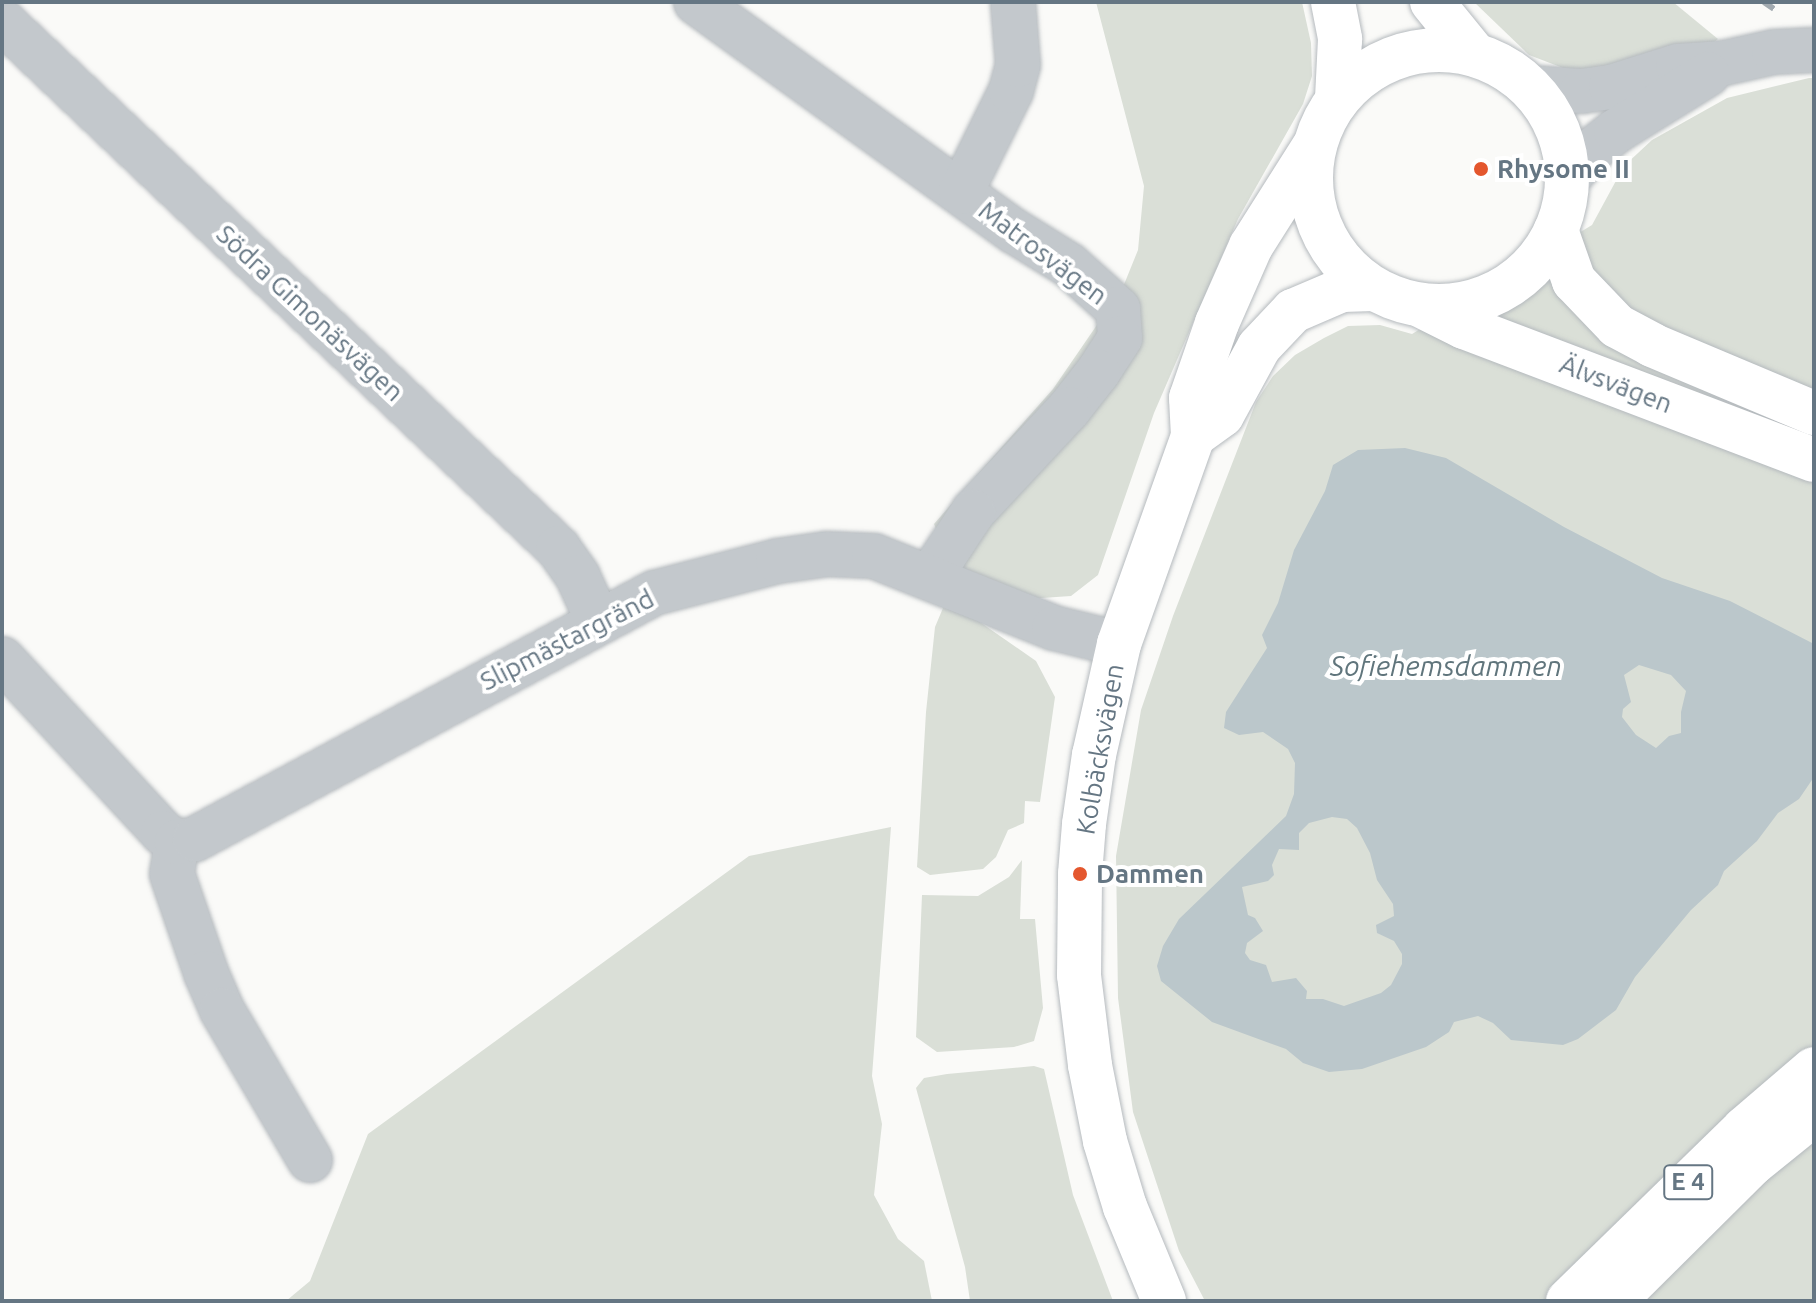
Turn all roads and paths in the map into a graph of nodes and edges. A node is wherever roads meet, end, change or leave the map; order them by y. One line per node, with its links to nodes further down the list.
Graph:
1 (696, 2): 13 (street, Matrosvägen)
2 (1013, 2): 13 (street)
3 (1333, 2): 10 (main road)
4 (1432, 2): 7 (main road)
5 (5, 30): 21 (street, Södra Gimonäsvägen)
6 (1814, 50): 8 (street)
7 (1475, 55): 9 (main road); 10 (main road)
8 (1724, 63): 9 (street); 12 (street)
9 (1530, 88): 12 (main road)
10 (1337, 99): 11 (main road)
11 (1313, 148): 15 (main road); 18 (main road, Kolbäcksvägen)
12 (1567, 179): 14 (main road)
13 (961, 192): 20 (street, Matrosvägen)
14 (1556, 230): 16 (main road); 17 (main road, Älvsvägen)
15 (1373, 289): 16 (main road); 18 (main road)
16 (1420, 305): 19 (main road, Älvsvägen)
17 (1814, 413)
18 (1193, 436): 22 (main road, Kolbäcksvägen)
19 (1814, 460)
20 (930, 577): 21 (street, Slipmästargränd); 22 (street, Slipmästargränd)
21 (598, 621): 24 (street, Slipmästargränd)
22 (1119, 644): 28 (main road, Kolbäcksvägen)
23 (2, 659): 24 (street)
24 (177, 842): 27 (street)
25 (1814, 1069): 29 (main road, E 4)
26 (1814, 1114): 30 (main road, E 4)
27 (310, 1160)
28 (1164, 1301)
29 (1568, 1301)
30 (1614, 1301)

